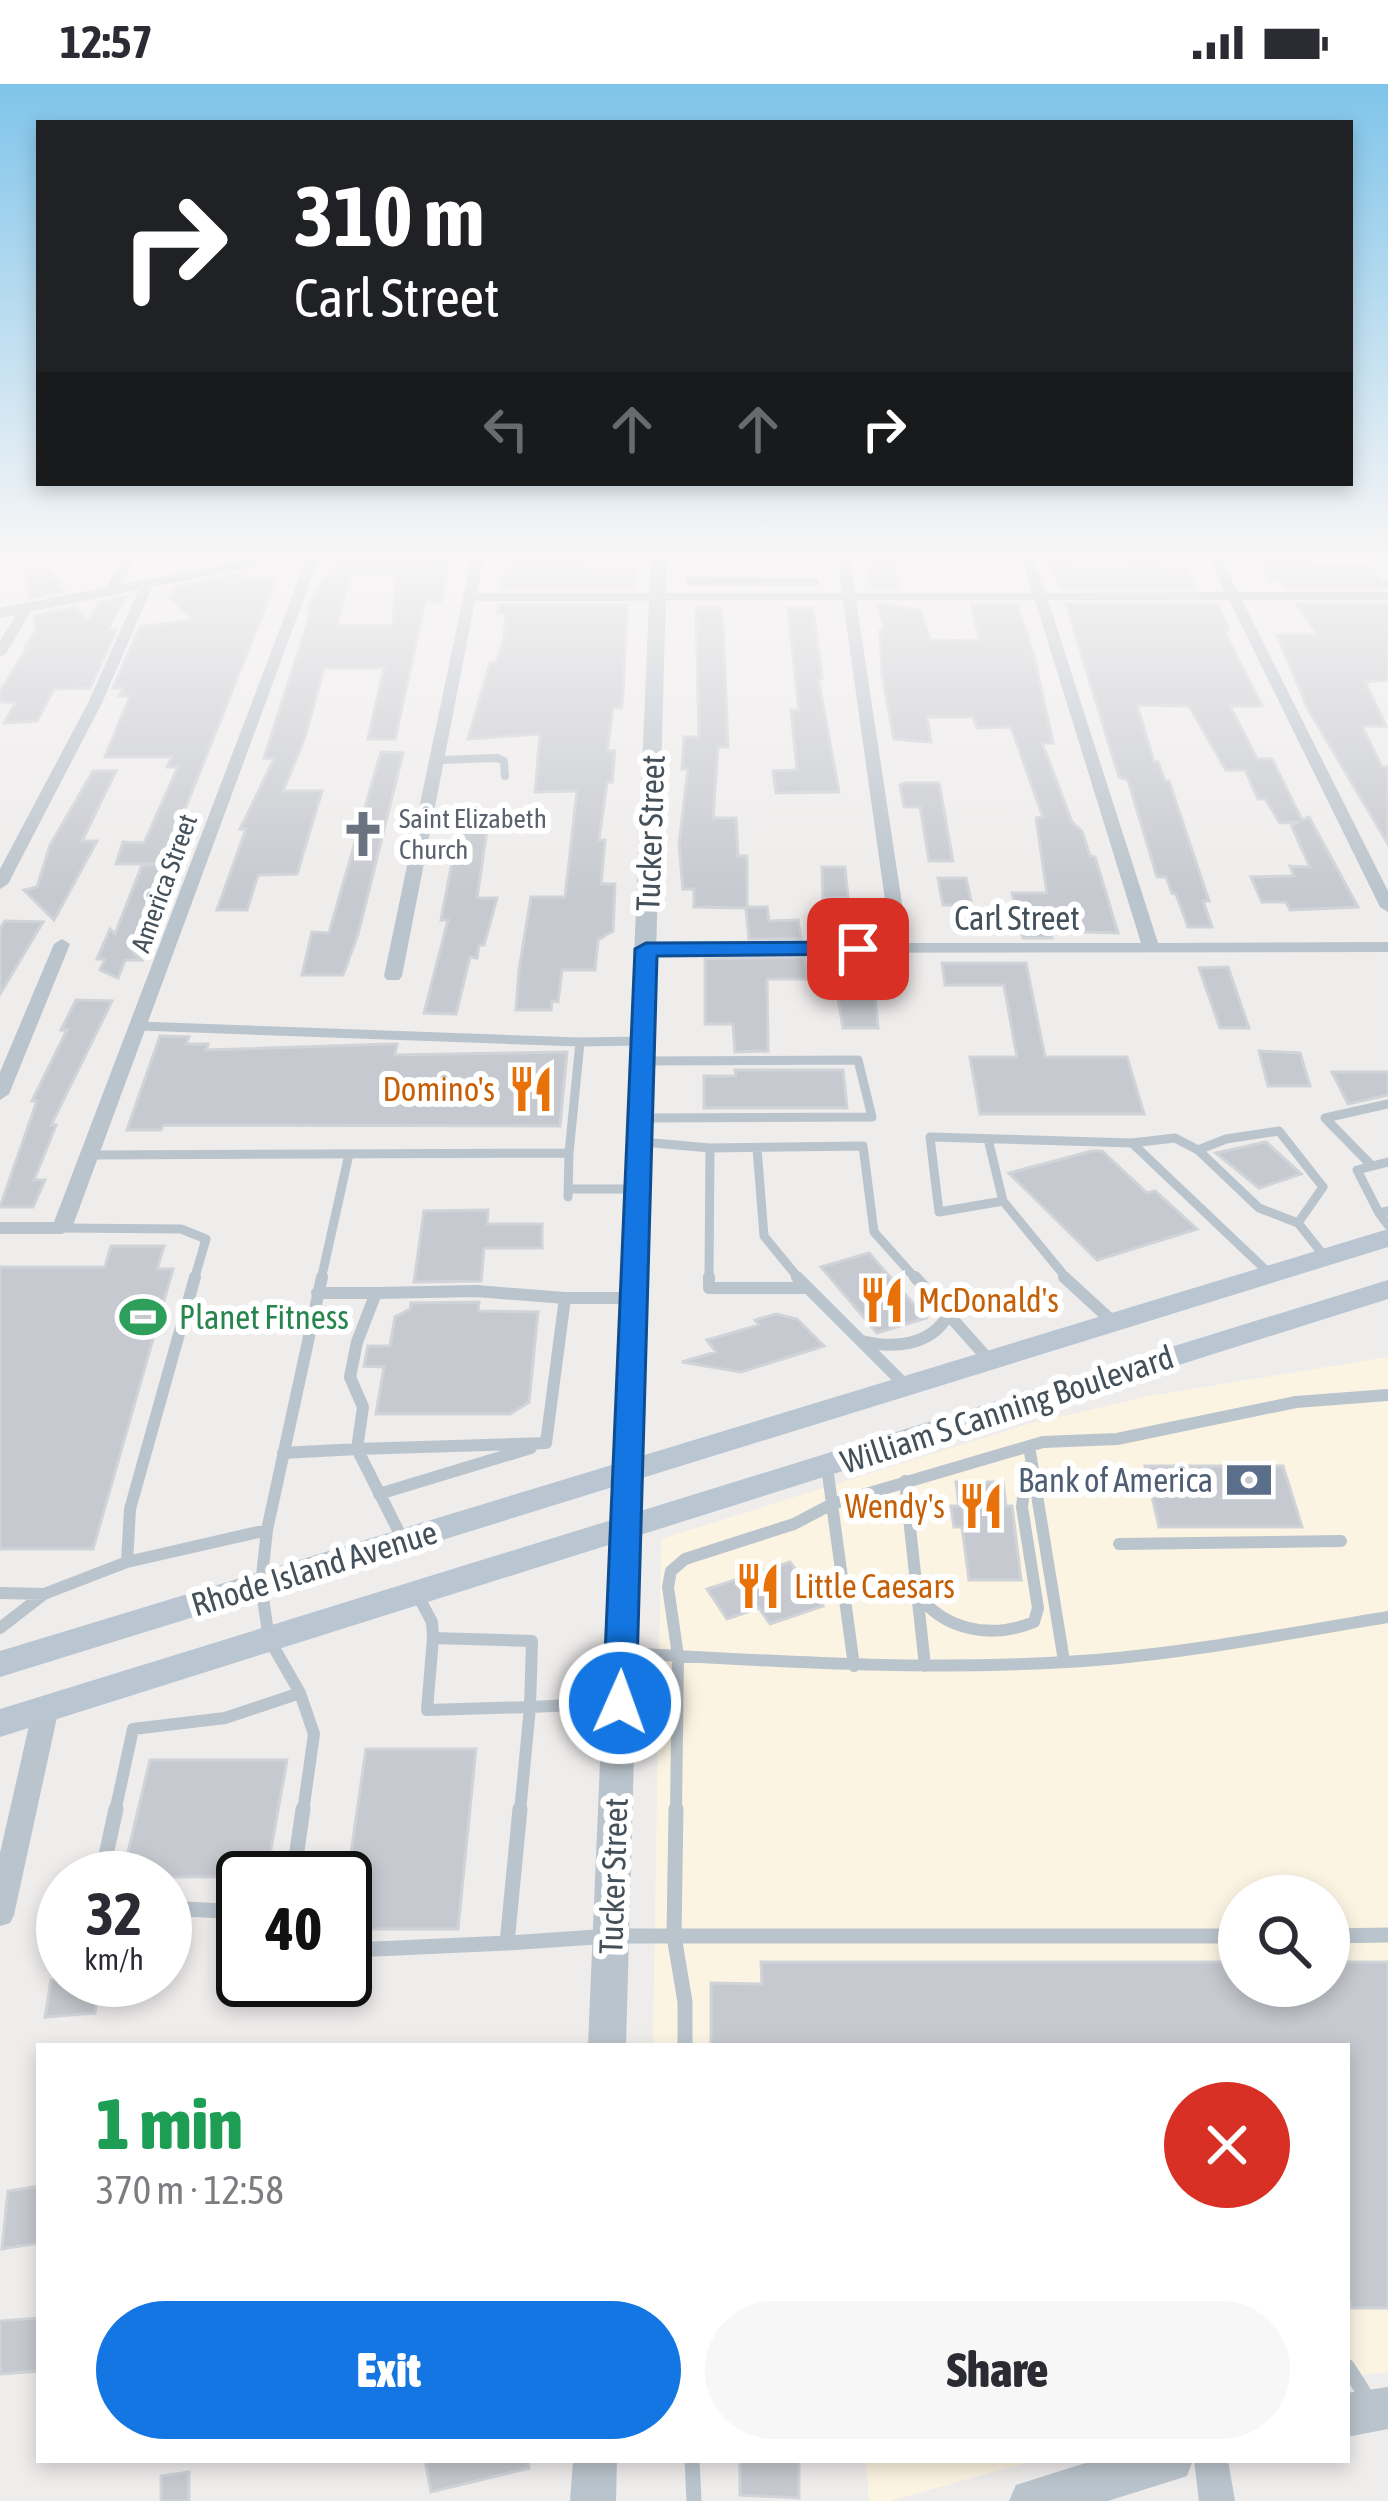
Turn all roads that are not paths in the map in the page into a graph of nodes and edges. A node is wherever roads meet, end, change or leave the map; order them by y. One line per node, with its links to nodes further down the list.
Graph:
1 (111, 668): 10 (street)
2 (272, 668): 18 (street, America Street)
3 (458, 668): 8 (street)
4 (655, 668): 15 (street, Tucker Street)
5 (859, 668): 16 (street)
6 (1062, 668): 14 (street)
7 (1269, 668): 11 (street)
8 (439, 760): 9 (lane); 17 (street)
9 (505, 776)
10 (0, 884)
11 (1388, 907)
12 (62, 944): 21 (street)
13 (1388, 947): 14 (street, Carl Street)
14 (1151, 948): 16 (street, Carl Street)
15 (646, 949): 16 (street, Carl Street); 20 (street, Tucker Street)
16 (900, 949)
17 (393, 976)
18 (140, 1026): 19 (lane); 30 (street, America Street)
19 (580, 1042): 20 (lane); 29 (lane)
20 (642, 1051): 23 (street, Tucker Street); 23 (lane)
21 (0, 1094)
22 (1388, 1104): 33 (lane)
23 (640, 1130): 26 (lane); 34 (street, Tucker Street)
24 (988, 1139): 25 (lane); 35 (lane); 35 (lane)
25 (1132, 1143): 28 (lane); 42 (lane)
26 (710, 1148): 27 (lane); 43 (lane)
27 (757, 1148): 43 (lane); 50 (lane)
28 (1198, 1150): 37 (lane); 37 (lane)
29 (569, 1153): 31 (lane); 34 (lane)
30 (91, 1154): 31 (lane); 40 (street, America Street)
31 (350, 1154): 46 (lane)
32 (1388, 1162): 33 (lane)
33 (1372, 1166): 36 (lane)
34 (638, 1189): 48 (street, Tucker Street)
35 (1003, 1201): 51 (lane)
36 (1385, 1220): 38 (lane); 41 (main road, William S Canning Boulevard)
37 (1298, 1223): 41 (lane)
38 (1388, 1226)
39 (0, 1228): 40 (street)
40 (62, 1228): 72 (lane)
41 (1325, 1257): 42 (main road, William S Canning Boulevard)
42 (1269, 1274): 51 (main road, William S Canning Boulevard)
43 (806, 1288): 53 (lane)
44 (1388, 1289): 52 (main road, William S Canning Boulevard)
45 (376, 1293): 46 (lane); 47 (lane); 59 (lane)
46 (317, 1294): 60 (lane)
47 (565, 1298): 48 (lane); 57 (lane)
48 (634, 1298): 62 (street, Tucker Street)
49 (1388, 1306): 52 (main road)
50 (948, 1315): 53 (lane); 54 (lane)
51 (1113, 1322): 54 (main road, William S Canning Boulevard)
52 (1283, 1322): 61 (main road, William S Canning Boulevard)
53 (860, 1340): 55 (lane)
54 (989, 1360): 55 (main road, William S Canning Boulevard)
55 (904, 1385): 62 (main road, William S Canning Boulevard)
56 (1388, 1395): 58 (lane)
57 (546, 1443): 59 (lane); 65 (lane)
58 (1029, 1445): 63 (lane); 64 (lane)
59 (357, 1449): 60 (lane); 65 (lane)
60 (283, 1453): 68 (lane)
61 (827, 1466): 66 (lane); 67 (main road, William S Canning Boulevard)
62 (628, 1472): 67 (street, Tucker Street); 69 (main road, Rhode Island Avenue)
63 (1035, 1476): 75 (lane); 84 (lane)
64 (904, 1480): 66 (lane); 75 (lane)
65 (379, 1494): 69 (lane)
66 (832, 1504): 83 (lane); 86 (lane)
67 (626, 1526): 74 (main road, Rhode Island Avenue); 82 (street, Tucker Street)
68 (267, 1530): 72 (lane); 73 (lane)
69 (403, 1541): 73 (main road, Rhode Island Avenue)
70 (1341, 1541): 71 (lane)
71 (1119, 1544)
72 (127, 1562): 77 (lane)
73 (261, 1585): 81 (lane); 85 (main road, Rhode Island Avenue)
74 (416, 1592): 80 (lane); 81 (main road, Rhode Island Avenue)
75 (916, 1592): 87 (lane)
76 (0, 1593): 77 (lane)
77 (44, 1594): 79 (lane)
78 (1388, 1617): 84 (lane)
79 (0, 1628)
80 (433, 1638): 90 (lane); 90 (lane)
81 (269, 1639): 88 (lane); 91 (main road, Rhode Island Avenue)
82 (622, 1653): 83 (lane); 89 (street, Tucker Street)
83 (678, 1656): 86 (lane); 97 (lane)
84 (1064, 1661): 87 (lane)
85 (0, 1664)
86 (854, 1666): 87 (lane)
87 (925, 1666)
88 (300, 1693): 93 (lane); 94 (lane)
89 (620, 1703): 90 (lane); 96 (street, Tucker Street)
90 (530, 1707): 101 (lane)
91 (46, 1708): 92 (main road, Rhode Island Avenue); 95 (street)
92 (0, 1723)
93 (107, 1851)
94 (297, 1851)
95 (0, 1916)
96 (611, 1936): 97 (lane); 101 (lane); 103 (street, Tucker Street)
97 (674, 1936): 98 (lane); 104 (lane)
98 (1218, 1936)
99 (1350, 1936): 100 (lane)
100 (1388, 1936)
101 (507, 1943): 102 (lane)
102 (372, 1948)
103 (608, 2043)
104 (685, 2043)
105 (1350, 2372): 106 (lane)
106 (1370, 2411)
107 (595, 2463): 111 (street)
108 (692, 2463): 112 (lane)
109 (1161, 2463): 113 (street)
110 (1211, 2463): 114 (street)
111 (593, 2501)
112 (694, 2501)
113 (1032, 2501)
114 (1217, 2501)

